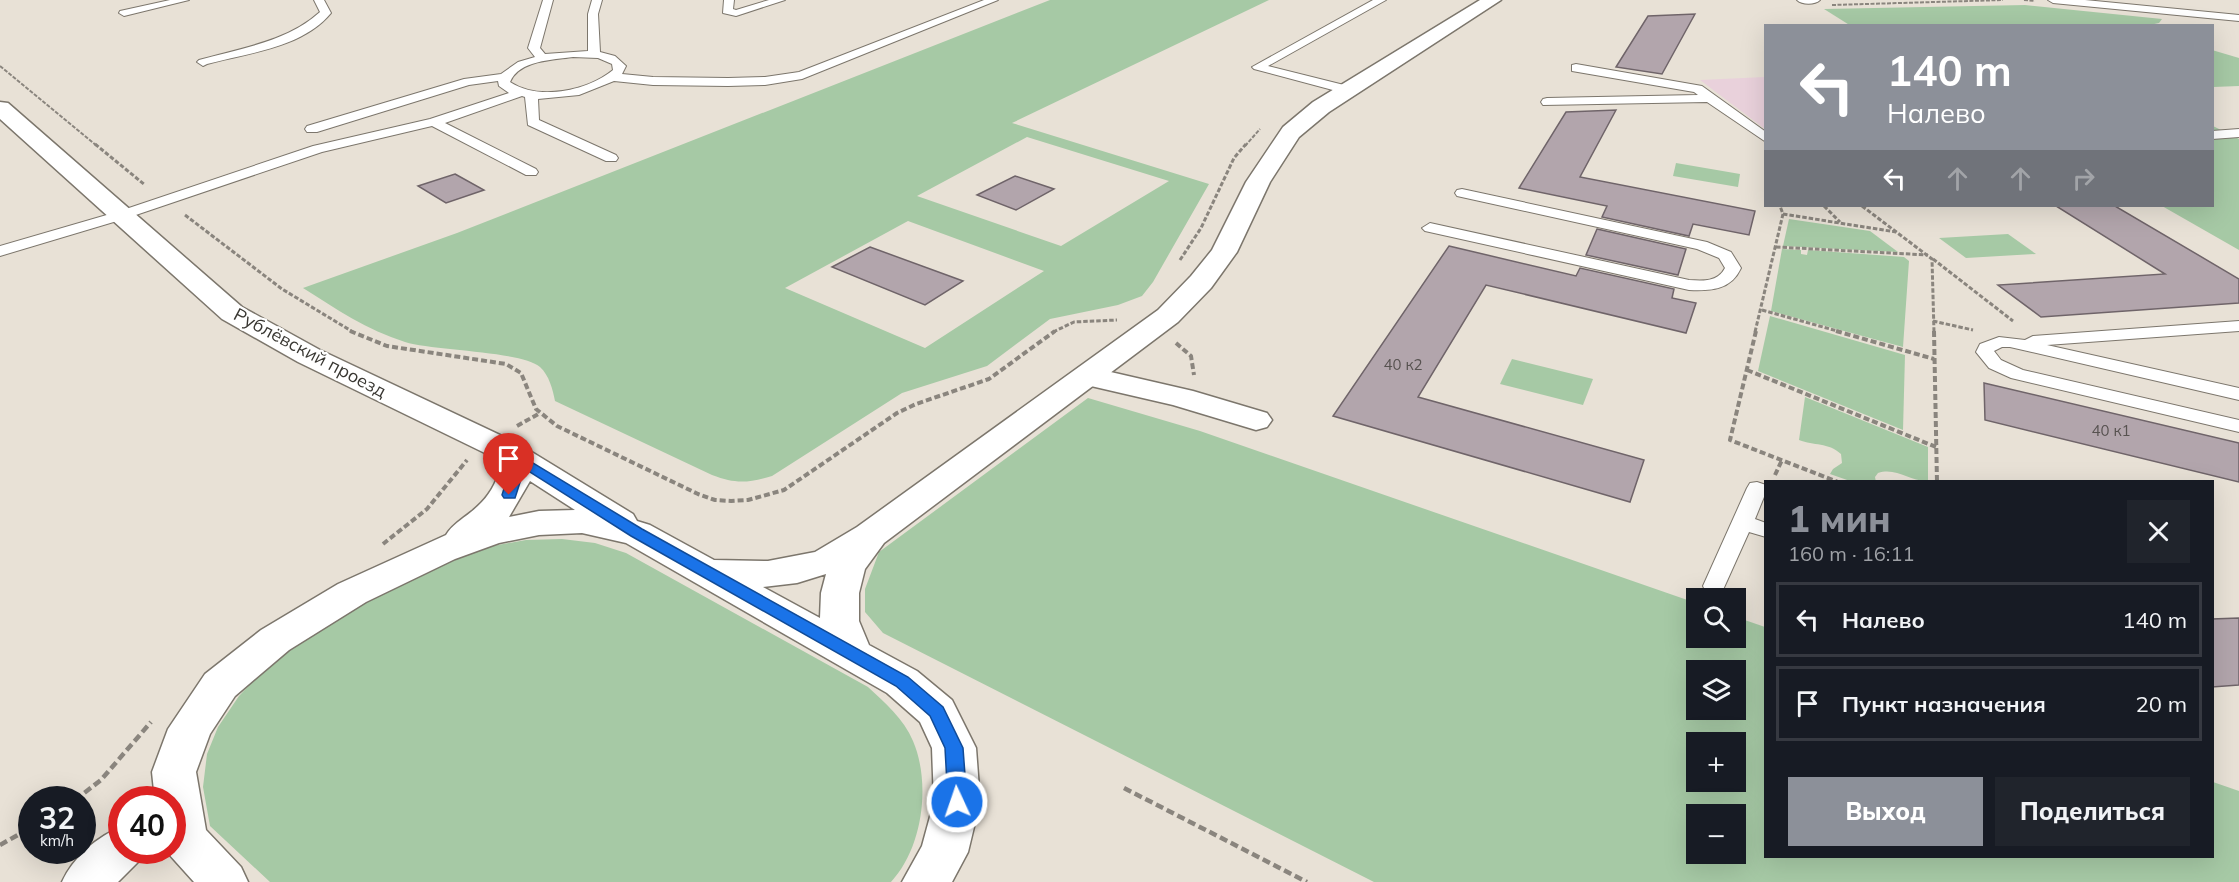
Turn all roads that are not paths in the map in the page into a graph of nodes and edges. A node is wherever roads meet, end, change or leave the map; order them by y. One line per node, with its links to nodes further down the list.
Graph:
1 (184, 0): 14 (lane)
2 (335, 0): 13 (lane)
3 (548, 0): 17 (lane)
4 (597, 0): 16 (lane)
5 (729, 0): 6 (lane)
6 (780, 0)
7 (993, 0): 21 (lane)
8 (1381, 0): 22 (lane)
9 (1492, 0): 22 (street)
10 (1802, 0): 11 (lane)
11 (1815, 0)
12 (2053, 0): 15 (lane)
13 (321, 3): 18 (lane)
14 (124, 13)
15 (2239, 18)
16 (594, 54): 17 (lane); 21 (lane)
17 (542, 58): 20 (lane)
18 (203, 62)
19 (1576, 68): 24 (lane)
20 (504, 77): 23 (lane); 28 (lane)
21 (614, 77): 23 (lane)
22 (1348, 90): 40 (street)
23 (525, 94): 27 (lane); 32 (lane)
24 (1710, 98): 25 (lane); 31 (lane)
25 (1547, 102)
26 (0, 108): 35 (street, Рублёвский проезд)
27 (434, 122): 33 (lane); 35 (lane)
28 (312, 129)
29 (2239, 133): 30 (lane)
30 (2214, 135)
31 (1764, 137)
32 (611, 158)
33 (531, 172)
34 (1462, 193): 36 (lane)
35 (122, 215): 37 (lane); 44 (street, Рублёвский проезд)
36 (1430, 228)
37 (0, 251)
38 (2239, 326): 39 (lane)
39 (2010, 342): 41 (lane); 43 (lane)
40 (1089, 375): 42 (street); 49 (street)
41 (2239, 394)
42 (1256, 420)
43 (2239, 426)
44 (505, 450): 48 (street, Рублёвский проезд); 50 (street)
45 (1764, 485): 46 (lane)
46 (1743, 522): 47 (lane); 52 (lane)
47 (1764, 529)
48 (637, 533): 50 (street); 51 (street)
49 (870, 535): 51 (street); 53 (street)
50 (442, 550): 54 (street)
51 (708, 571): 53 (street)
52 (1714, 586)
53 (854, 656): 59 (street)
54 (164, 786)
55 (186, 840): 58 (street)
56 (108, 861): 57 (street)
57 (86, 882)
58 (224, 882)
59 (926, 882)

